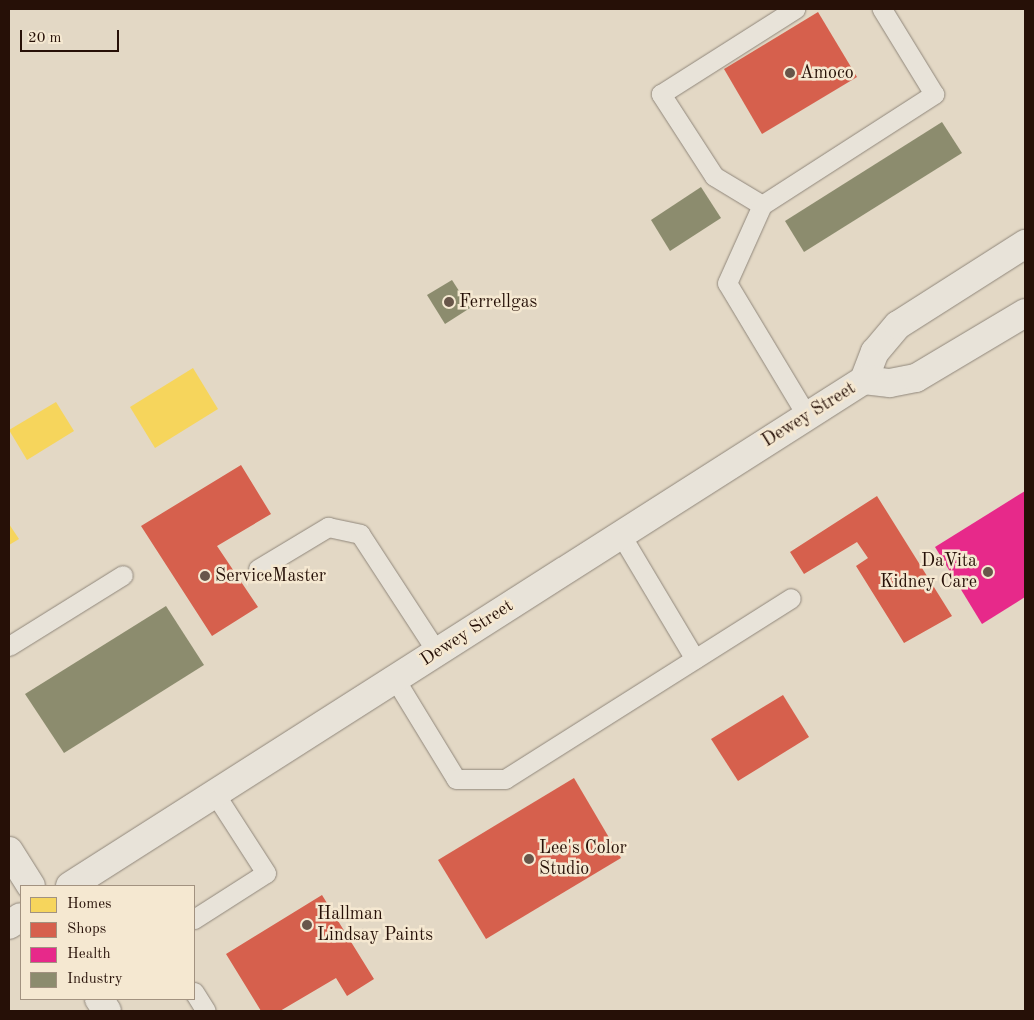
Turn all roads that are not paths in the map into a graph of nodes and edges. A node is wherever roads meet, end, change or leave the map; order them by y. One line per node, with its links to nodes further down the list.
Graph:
1 (795, 9): 3 (lane)
2 (882, 9): 3 (lane)
3 (762, 205): 7 (lane)
4 (1025, 244): 6 (street, Dewey Street)
5 (1025, 314): 6 (street, Dewey Street)
6 (864, 380): 7 (street, Dewey Street)
7 (807, 416): 8 (street, Dewey Street)
8 (621, 535): 13 (street, Dewey Street); 14 (lane)
9 (258, 569): 13 (lane)
10 (123, 575): 12 (lane)
11 (791, 598): 14 (lane)
12 (9, 646)
13 (437, 652): 15 (street, Dewey Street)
14 (695, 659): 15 (lane)
15 (395, 679): 16 (street, Dewey Street)
16 (215, 794): 19 (street, Dewey Street); 21 (lane)
17 (9, 851): 18 (street)
18 (30, 885)
19 (72, 885)
20 (20, 918): 22 (street)
21 (195, 918)
22 (9, 925)
23 (195, 994): 26 (lane)
24 (100, 1000): 25 (street)
25 (107, 1011)
26 (206, 1011)

